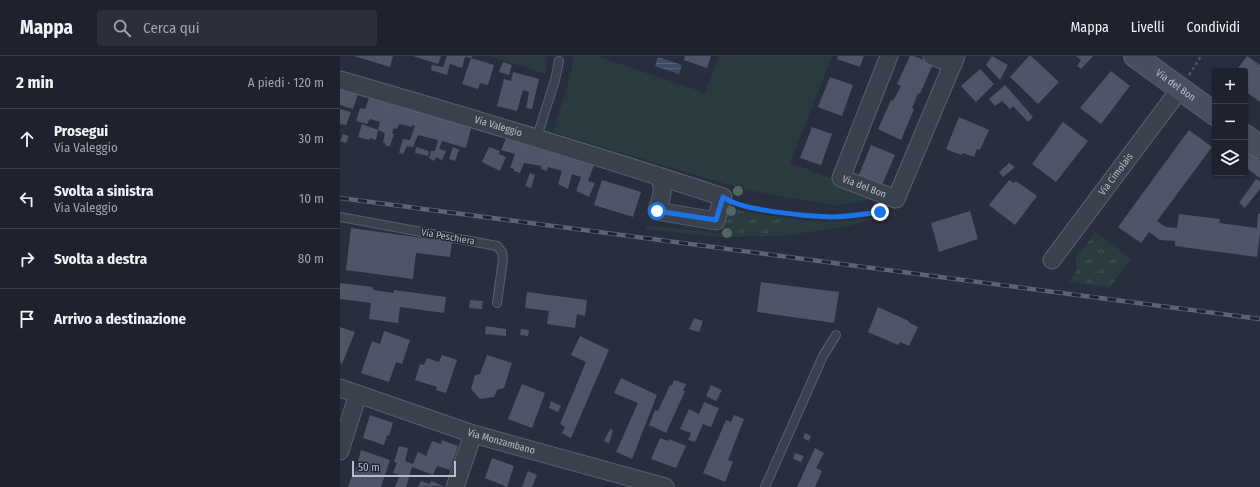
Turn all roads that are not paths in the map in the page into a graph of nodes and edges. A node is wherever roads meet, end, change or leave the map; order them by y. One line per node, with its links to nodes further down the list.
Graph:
1 (889, 56): 4 (street, Via del Bon)
2 (932, 56): 4 (street, Via del Bon)
3 (1135, 56): 7 (street, Via del Bon)
4 (955, 60)
5 (559, 61): 9 (lane)
6 (340, 80): 9 (street, Via Valeggio)
7 (1180, 89): 8 (street, Via del Bon); 14 (street, Via Cimolais)
8 (1212, 112)
9 (537, 137): 12 (street, Via Valeggio)
10 (1248, 138): 11 (street)
11 (1260, 147)
12 (656, 175): 12 (street, Via Valeggio)
13 (340, 217): 15 (lane, Via Peschiera)
14 (1052, 260)
15 (498, 303)
16 (836, 335): 23 (lane)
17 (340, 388): 18 (street, Via Monzambano)
18 (358, 394): 19 (street, Via Monzambano); 20 (street)
19 (473, 434): 21 (street); 22 (street, Via Monzambano)
20 (340, 451)
21 (455, 487)
22 (665, 487)
23 (765, 487)

